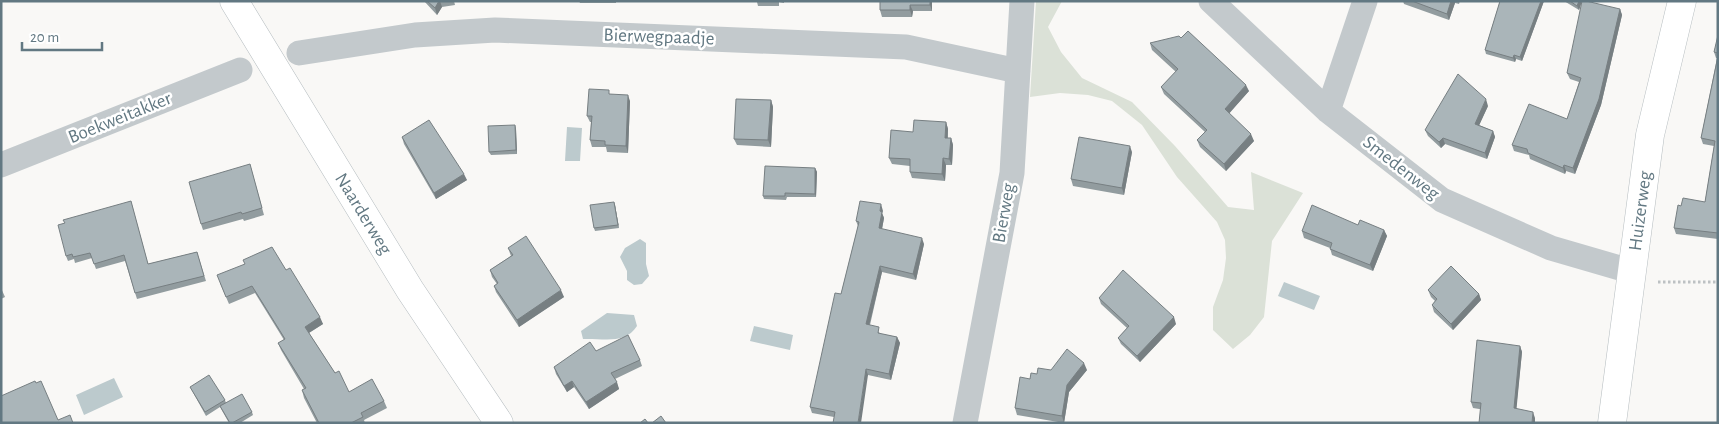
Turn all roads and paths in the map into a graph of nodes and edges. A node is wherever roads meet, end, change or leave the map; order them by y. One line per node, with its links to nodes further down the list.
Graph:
1 (234, 1): 13 (main road, Naarderweg)
2 (1022, 1): 8 (street, Bierweg)
3 (1211, 1): 9 (street, Smedenweg)
4 (1365, 1): 9 (street)
5 (1682, 1): 11 (main road, Huizerweg)
6 (299, 53): 8 (street, Bierwegpaadje)
7 (240, 70): 10 (street, Boekweitakker)
8 (1018, 71): 14 (street, Bierweg)
9 (1328, 111): 11 (street, Smedenweg)
10 (1, 165)
11 (1640, 276): 12 (path); 15 (main road, Huizerweg)
12 (1718, 282)
13 (499, 423)
14 (966, 423)
15 (1612, 423)

